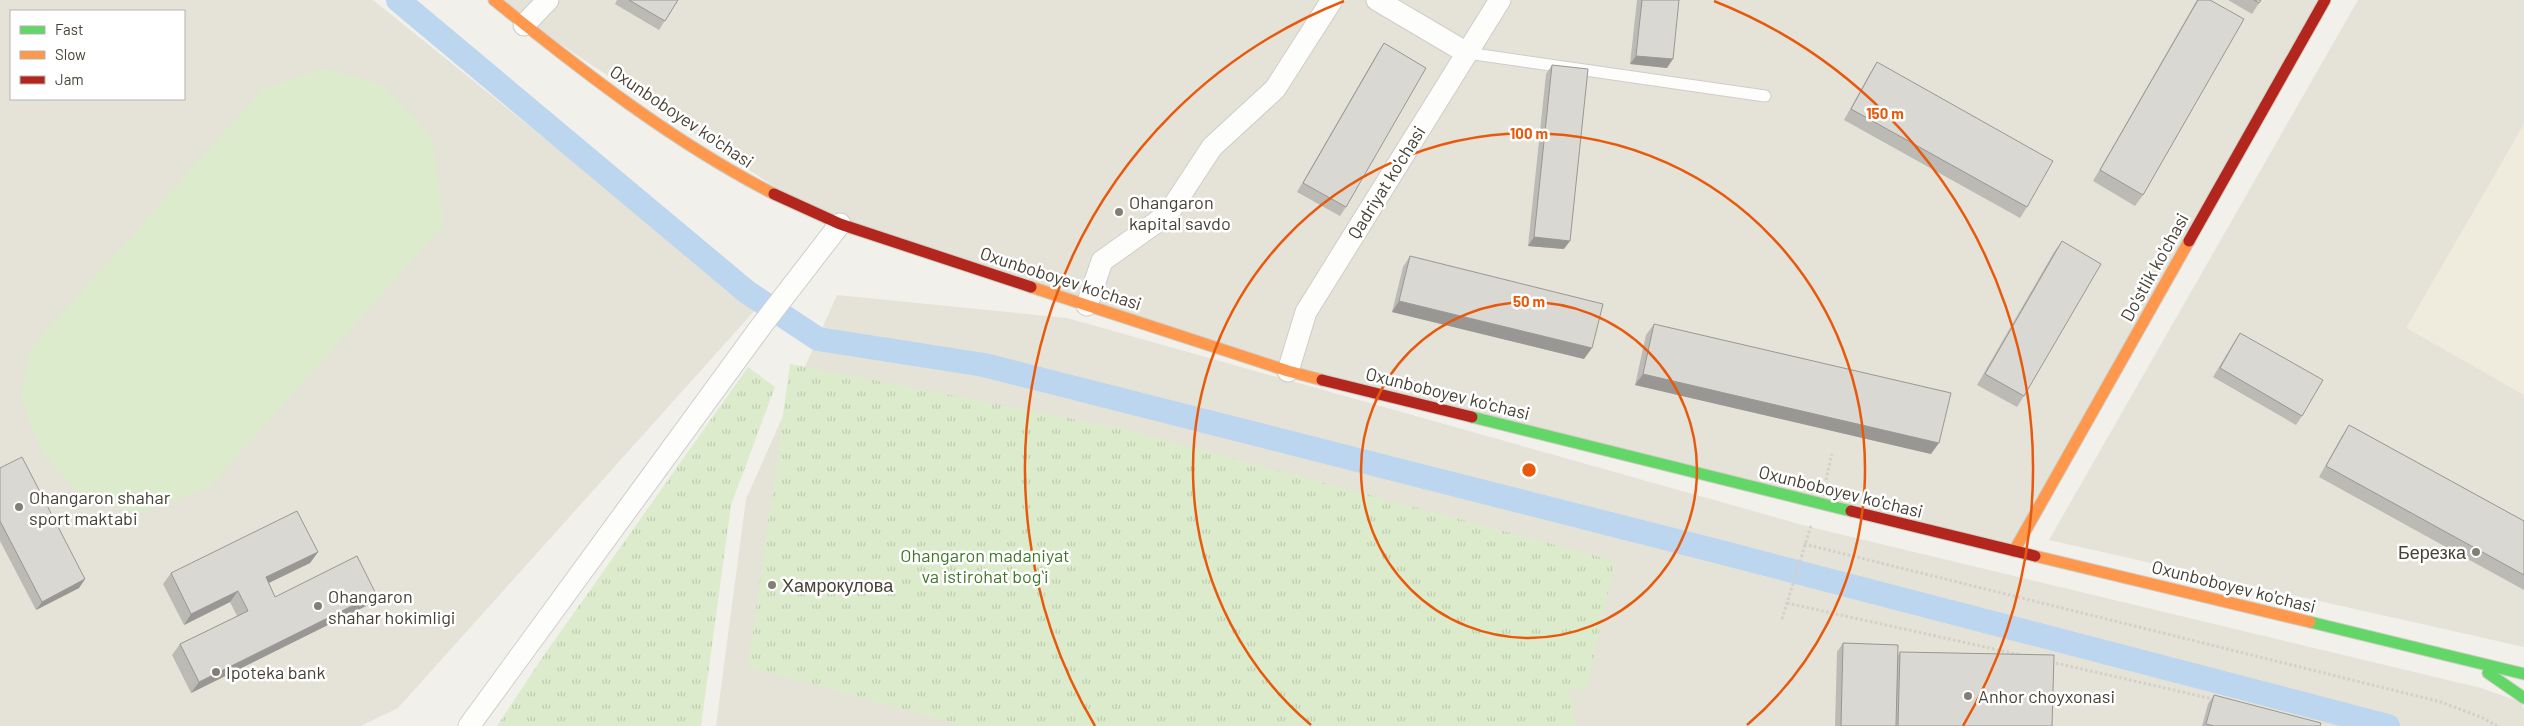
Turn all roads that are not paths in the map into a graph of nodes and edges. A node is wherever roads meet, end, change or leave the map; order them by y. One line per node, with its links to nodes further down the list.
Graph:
1 (494, 0): 7 (main road, Oxunboboyev ko'chasi)
2 (548, 0): 7 (street)
3 (1332, 0): 11 (street)
4 (1377, 0): 8 (street)
5 (1500, 0): 8 (street, Qadriyat ko'chasi)
6 (2325, 0): 13 (main road, Do'stlik ko'chasi)
7 (524, 25): 10 (main road, Oxunboboyev ko'chasi)
8 (1467, 53): 9 (lane); 12 (street, Qadriyat ko'chasi)
9 (1765, 96)
10 (840, 224): 11 (main road, Oxunboboyev ko'chasi); 17 (street)
11 (1087, 305): 12 (main road, Oxunboboyev ko'chasi)
12 (1288, 372): 13 (main road, Oxunboboyev ko'chasi)
13 (2014, 551): 14 (main road, Oxunboboyev ko'chasi)
14 (2460, 659): 15 (main road, Oxunboboyev ko'chasi); 16 (main road, Oxunboboyev ko'chasi)
15 (2524, 674)
16 (2524, 698)
17 (469, 726)

